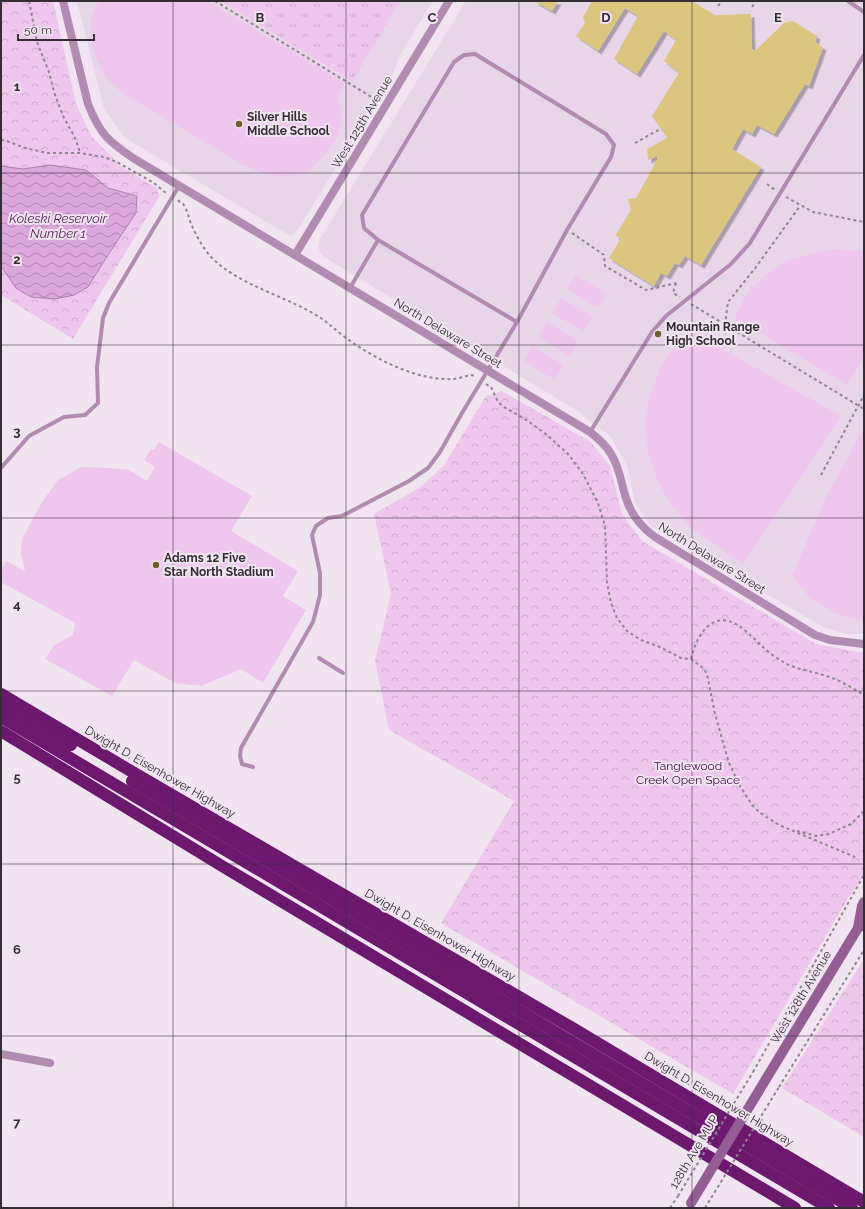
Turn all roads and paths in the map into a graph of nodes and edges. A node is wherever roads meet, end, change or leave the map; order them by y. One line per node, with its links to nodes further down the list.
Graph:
1 (29, 1): 16 (path)
2 (63, 1): 18 (street, North Delaware Street)
3 (215, 1): 12 (path)
4 (450, 1): 25 (street, West 125th Avenue)
5 (722, 1): 8 (path)
6 (756, 1): 9 (path)
7 (848, 1): 10 (lane)
8 (718, 6)
9 (752, 7)
10 (864, 12)
11 (864, 55): 19 (lane)
12 (378, 101)
13 (660, 130): 15 (path)
14 (1, 140): 16 (path)
15 (635, 143)
16 (80, 153): 20 (path)
17 (767, 184): 19 (path)
18 (179, 186): 20 (lane); 25 (street, North Delaware Street)
19 (780, 194): 21 (path); 27 (lane)
20 (172, 197): 31 (path); 37 (lane)
21 (800, 206): 22 (path); 29 (path)
22 (864, 222)
23 (567, 230): 24 (lane); 27 (path); 28 (lane)
24 (378, 240): 26 (lane); 28 (lane)
25 (295, 255): 26 (street, North Delaware Street)
26 (350, 288): 30 (street, North Delaware Street)
27 (686, 301): 29 (path); 36 (lane)
28 (517, 322): 30 (lane)
29 (725, 325): 34 (path)
30 (488, 370): 36 (street, North Delaware Street); 48 (lane)
31 (472, 375)
32 (491, 387): 41 (path)
33 (864, 395): 34 (path)
34 (858, 405): 35 (path); 38 (path)
35 (864, 409)
36 (590, 432): 39 (street, North Delaware Street)
37 (1, 468)
38 (821, 475)
39 (864, 644)
40 (319, 658): 42 (lane)
41 (691, 659): 44 (path); 50 (path)
42 (344, 673)
43 (1, 694): 58 (highway, Dwight D. Eisenhower Highway)
44 (864, 695)
45 (1, 704): 64 (highway)
46 (1, 717): 63 (highway)
47 (1, 731): 62 (highway)
48 (252, 768)
49 (864, 811): 50 (path)
50 (792, 830): 51 (path)
51 (854, 858)
52 (864, 875): 60 (path, 128th Ave MUP, bridge)
53 (864, 902): 54 (main road, West 128th Avenue)
54 (861, 926): 59 (main road, West 128th Avenue, bridge)
55 (864, 950): 61 (path, bridge)
56 (1, 1054): 57 (street)
57 (50, 1063)
58 (864, 1202)
59 (689, 1205)
60 (670, 1208)
61 (705, 1208)
62 (796, 1208)
63 (829, 1208)
64 (852, 1208)

